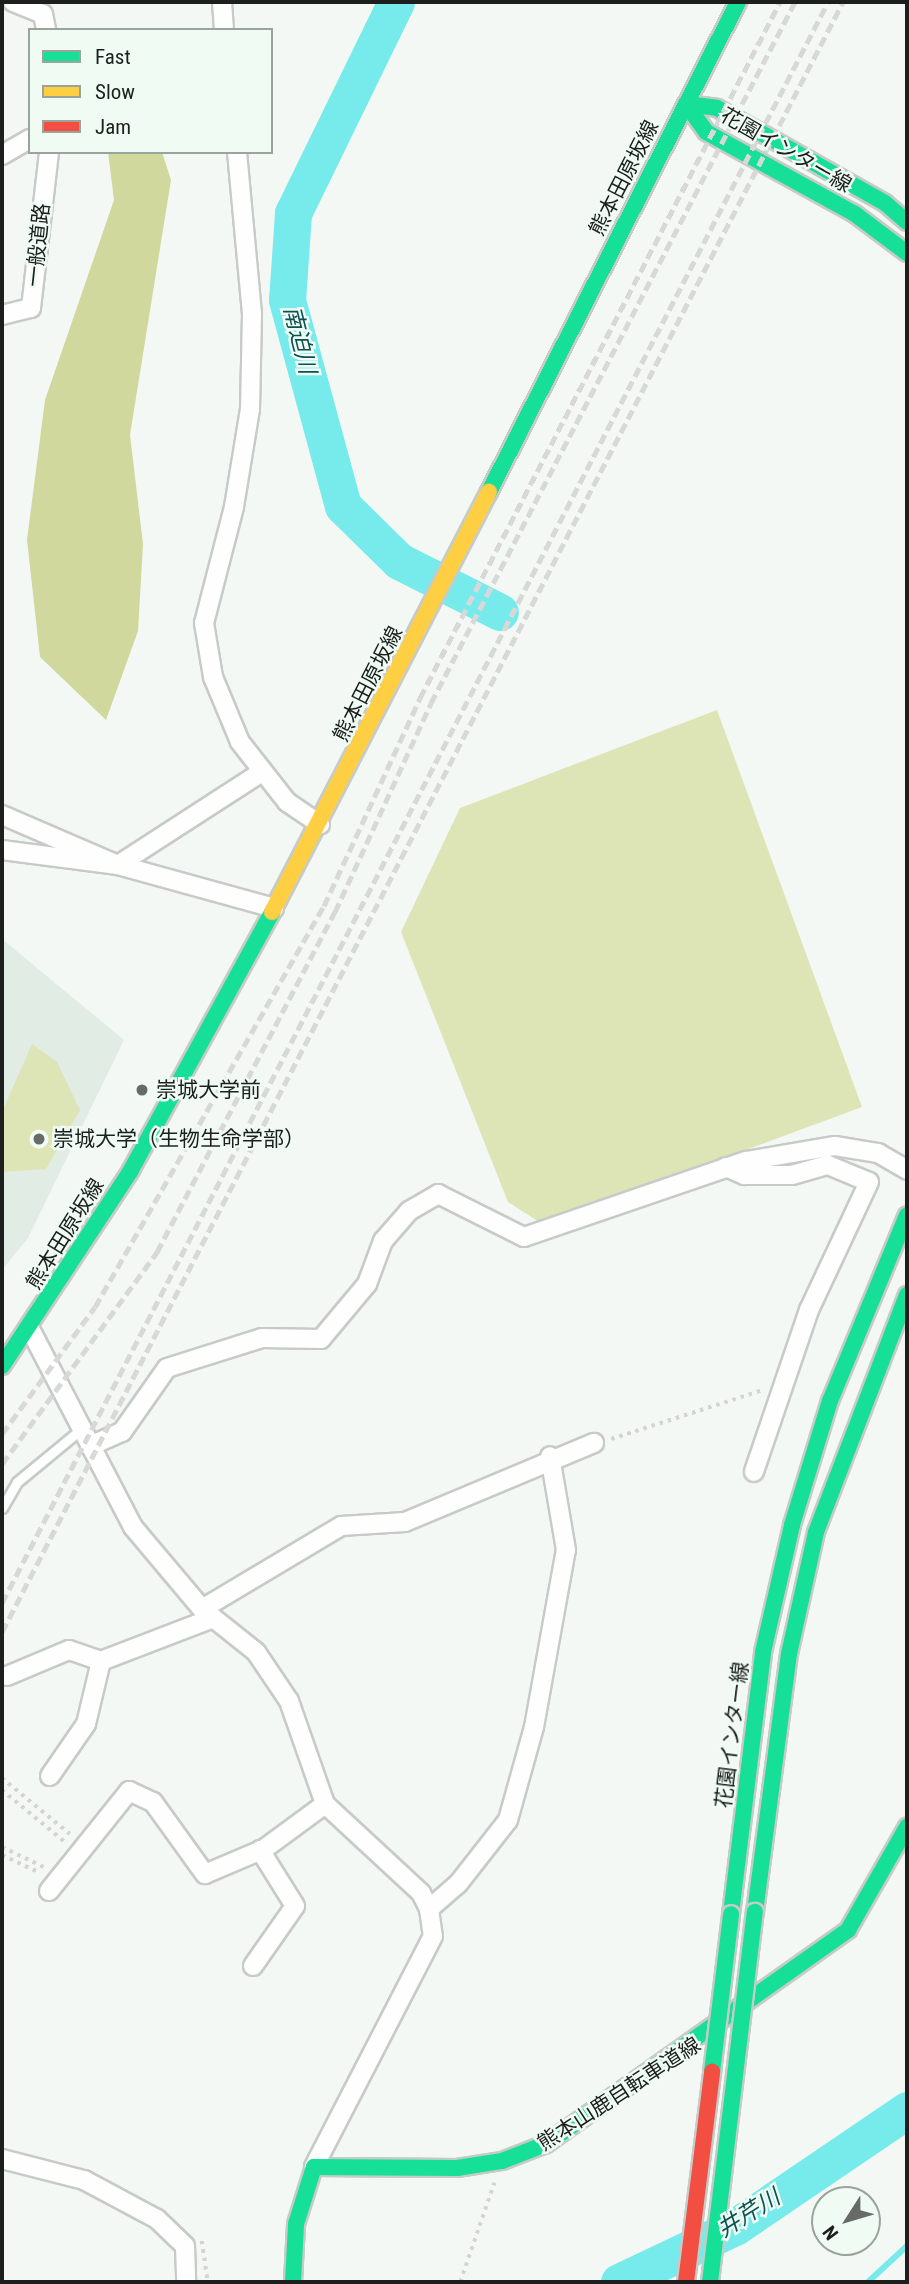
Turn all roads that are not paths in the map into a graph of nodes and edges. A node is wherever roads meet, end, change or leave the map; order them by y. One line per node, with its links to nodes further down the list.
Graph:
1 (13, 2): 4 (street)
2 (222, 2): 5 (street)
3 (738, 2): 6 (main road, 熊本田原坂線)
4 (46, 28)
5 (224, 28)
6 (686, 104): 11 (main road, 花園インター線); 12 (main road, 花園インター線); 16 (main road, 熊本田原坂線)
7 (28, 140): 10 (street)
8 (49, 154): 13 (street, 一般道路)
9 (237, 154): 14 (street)
10 (2, 155)
11 (907, 222)
12 (907, 253)
13 (2, 315)
14 (262, 772): 16 (street); 20 (street)
15 (2, 815): 18 (street)
16 (320, 824): 21 (main road, 熊本田原坂線)
17 (2, 826): 18 (street)
18 (51, 832): 20 (street)
19 (2, 850): 20 (street)
20 (118, 864): 21 (street)
21 (274, 908): 26 (main road, 熊本田原坂線)
22 (726, 1167): 23 (street); 30 (street); 32 (street)
23 (907, 1170)
24 (907, 1214): 48 (main road, 花園インター線, bridge)
25 (907, 1295): 49 (main road, bridge)
26 (30, 1329): 27 (main road, 熊本田原坂線); 28 (street)
27 (2, 1366)
28 (80, 1430): 30 (street); 33 (lane)
29 (594, 1443): 31 (street)
30 (90, 1446): 34 (street)
31 (551, 1456): 34 (street); 42 (street)
32 (754, 1472)
33 (2, 1508)
34 (208, 1613): 35 (street); 38 (street)
35 (102, 1661): 36 (street); 37 (street)
36 (7, 1676)
37 (50, 1776)
38 (325, 1804): 40 (street); 42 (street)
39 (907, 1827): 45 (main road, 熊本山鹿自転車道線)
40 (260, 1850): 41 (street); 43 (street)
41 (54, 1884)
42 (429, 1909): 45 (street)
43 (253, 1966)
44 (2, 2159): 46 (street)
45 (314, 2167): 47 (main road)
46 (186, 2282)
47 (293, 2282)
48 (686, 2282)
49 (710, 2282)

